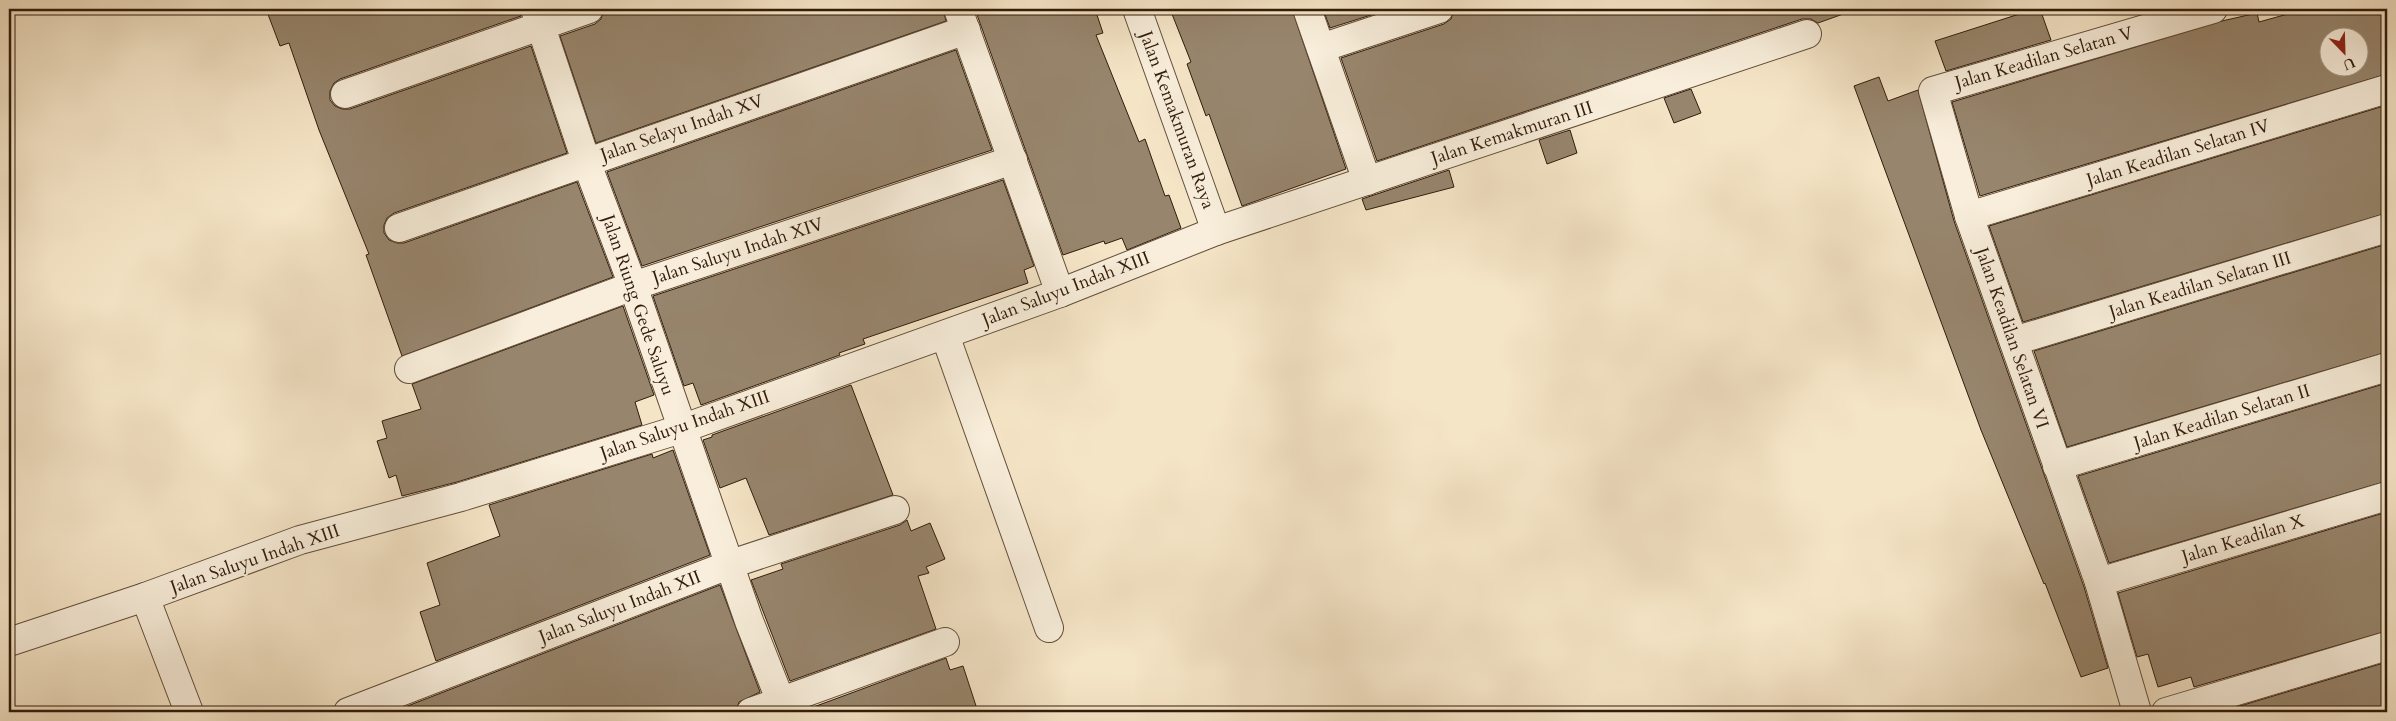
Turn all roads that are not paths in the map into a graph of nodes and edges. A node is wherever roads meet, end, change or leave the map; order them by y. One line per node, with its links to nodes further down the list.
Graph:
1 (589, 9): 6 (street)
2 (1137, 9): 19 (street, Jalan Kemakmuran Raya)
3 (1307, 9): 9 (street)
4 (1439, 9): 9 (street)
5 (2213, 9): 11 (street, Jalan Keadilan Selatan V)
6 (538, 17): 12 (street); 14 (street, Jalan Riung Gede Saluyu)
7 (962, 19): 13 (street); 14 (street, Jalan Selayu Indah XV)
8 (1807, 34): 15 (street, Jalan Kemakmuran III)
9 (1320, 48): 15 (street)
10 (2387, 89): 16 (street, Jalan Keadilan Selatan IV)
11 (1933, 91): 16 (street, Jalan Keadilan Selatan VI)
12 (345, 94)
13 (1013, 160): 20 (street, Jalan Saluyu Indah XIV); 21 (street)
14 (586, 161): 17 (street, Jalan Selayu Indah XV); 20 (street, Jalan Riung Gede Saluyu)
15 (1368, 181): 19 (street, Jalan Kemakmuran III)
16 (1969, 216): 23 (street, Jalan Keadilan Selatan VI)
17 (399, 228)
18 (2387, 228): 23 (street, Jalan Keadilan Selatan III)
19 (1216, 231): 21 (street, Jalan Saluyu Indah XIII)
20 (633, 286): 25 (street, Jalan Saluyu Indah XIV); 26 (street, Jalan Riung Gede Saluyu)
21 (1060, 293): 22 (street, Jalan Saluyu Indah XIII)
22 (945, 335): 26 (street, Jalan Saluyu Indah XIII); 33 (street)
23 (2014, 341): 27 (street, Jalan Keadilan Selatan VI)
24 (2387, 367): 27 (street, Jalan Keadilan Selatan II)
25 (409, 369)
26 (681, 429): 30 (street, Jalan Riung Gede Saluyu); 32 (street, Jalan Saluyu Indah XIII)
27 (2057, 466): 31 (street, Jalan Keadilan Selatan VI)
28 (2387, 496): 31 (street, Jalan Keadilan X)
29 (895, 510): 30 (street, Jalan Saluyu Indah XII)
30 (730, 564): 37 (street, Jalan Riung Gede Saluyu); 39 (street, Jalan Saluyu Indah XII)
31 (2099, 582): 41 (street, Jalan Keadilan Selatan VI)
32 (145, 597): 34 (street, Jalan Saluyu Indah XIII); 38 (street)
33 (1050, 628)
34 (9, 642)
35 (945, 642): 37 (street)
36 (2387, 646): 42 (street)
37 (783, 707): 40 (street)
38 (189, 712)
39 (348, 712)
40 (751, 712)
41 (2137, 712)
42 (2166, 712)

